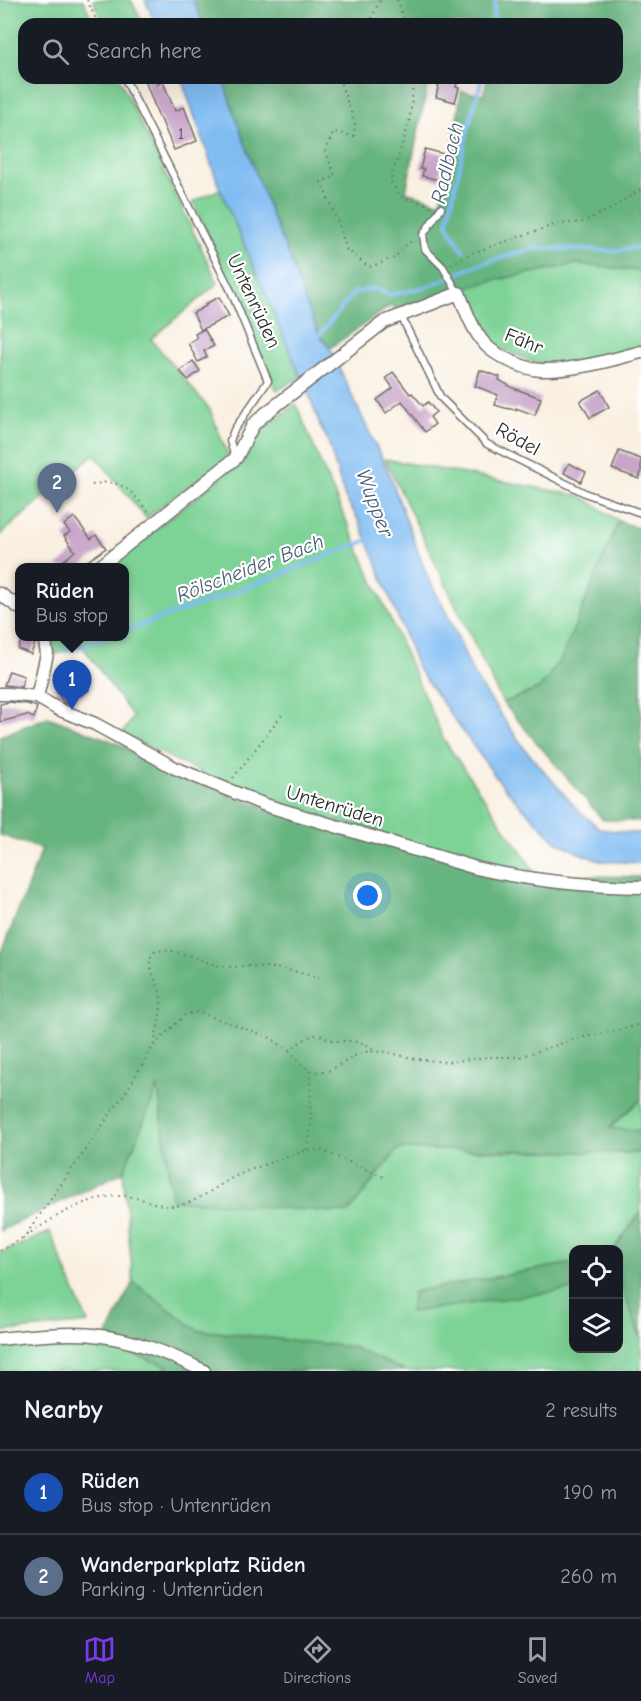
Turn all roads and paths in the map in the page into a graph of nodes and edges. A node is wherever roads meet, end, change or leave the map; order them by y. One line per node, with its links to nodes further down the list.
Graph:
1 (87, 0): 4 (path)
2 (380, 0): 5 (path)
3 (397, 0): 6 (path)
4 (95, 18)
5 (372, 18)
6 (403, 18)
7 (128, 84): 17 (lane, Untenrüden)
8 (341, 84): 12 (path)
9 (413, 84): 11 (path)
10 (641, 189): 13 (path)
11 (441, 208): 12 (lane)
12 (423, 235): 13 (lane, Fähr)
13 (445, 270): 14 (lane, Fähr)
14 (456, 288): 15 (street); 16 (street, Fähr)
15 (401, 315): 17 (street); 19 (lane, Rödel)
16 (641, 352)
17 (236, 458): 20 (street)
18 (92, 485): 20 (path)
19 (641, 513)
20 (158, 521): 21 (street)
21 (103, 563)
22 (0, 594): 23 (street)
23 (15, 604)
24 (45, 641): 26 (street)
25 (0, 694): 26 (street, Untenrüden)
26 (37, 697): 28 (street, Untenrüden)
27 (282, 715): 28 (path)
28 (224, 789): 29 (street, Untenrüden)
29 (641, 887)
30 (319, 978): 32 (path)
31 (641, 1024): 34 (path)
32 (154, 1045): 33 (path); 38 (path)
33 (288, 1050): 34 (path); 35 (path)
34 (376, 1051): 35 (path)
35 (310, 1070): 36 (path)
36 (307, 1150): 37 (path); 38 (path)
37 (386, 1178)
38 (23, 1239): 39 (path)
39 (0, 1251)
40 (0, 1339): 41 (street)
41 (204, 1371)

